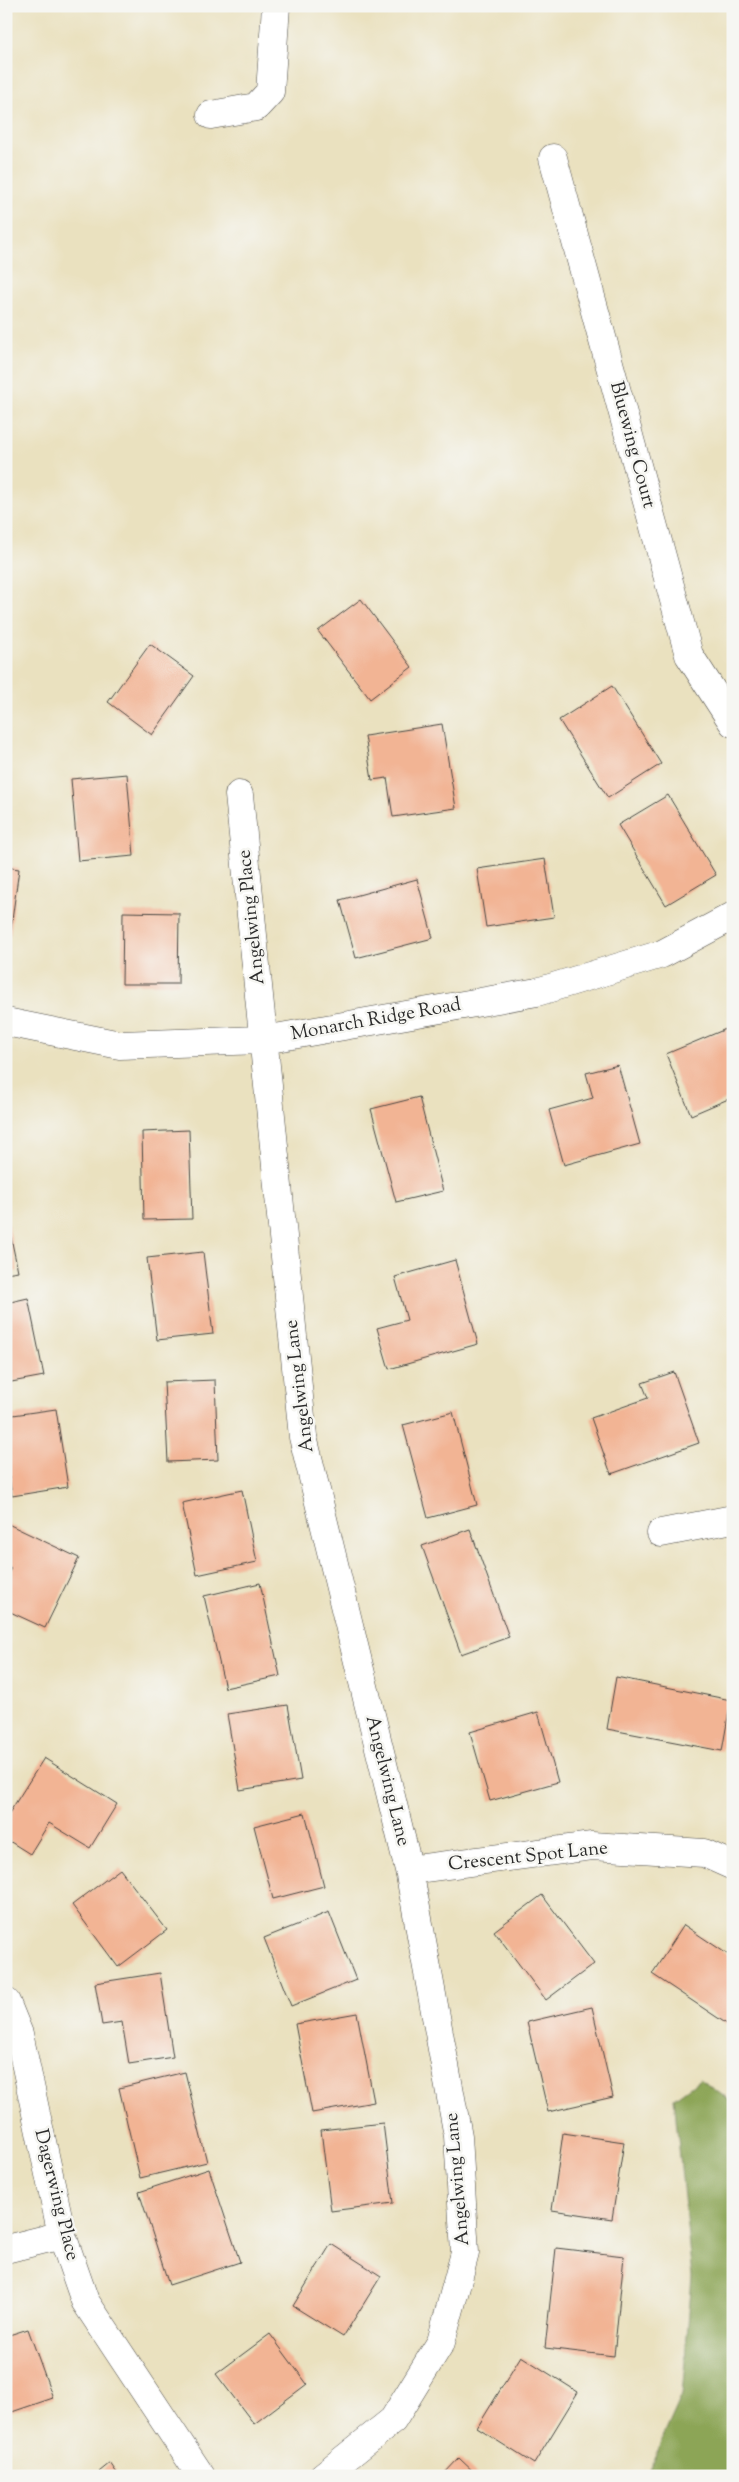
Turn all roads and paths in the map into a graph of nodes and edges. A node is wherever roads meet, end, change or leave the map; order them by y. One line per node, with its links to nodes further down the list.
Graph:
1 (276, 6): 2 (street)
2 (211, 115)
3 (553, 158): 4 (street, Bluewing Court)
4 (733, 723)
5 (239, 794): 8 (street, Angelwing Place)
6 (733, 916): 8 (street, Monarch Ridge Road)
7 (6, 1022): 8 (street, Monarch Ridge Road)
8 (264, 1040): 12 (street, Angelwing Lane)
9 (733, 1520): 10 (street)
10 (661, 1533)
11 (733, 1866): 12 (street, Crescent Spot Lane)
12 (409, 1870): 17 (street, Angelwing Lane)
13 (6, 2002): 14 (street, Dagerwing Place)
14 (62, 2235): 15 (street); 16 (street, Dagerwing Place)
15 (6, 2249)
16 (201, 2476)
17 (322, 2476)

